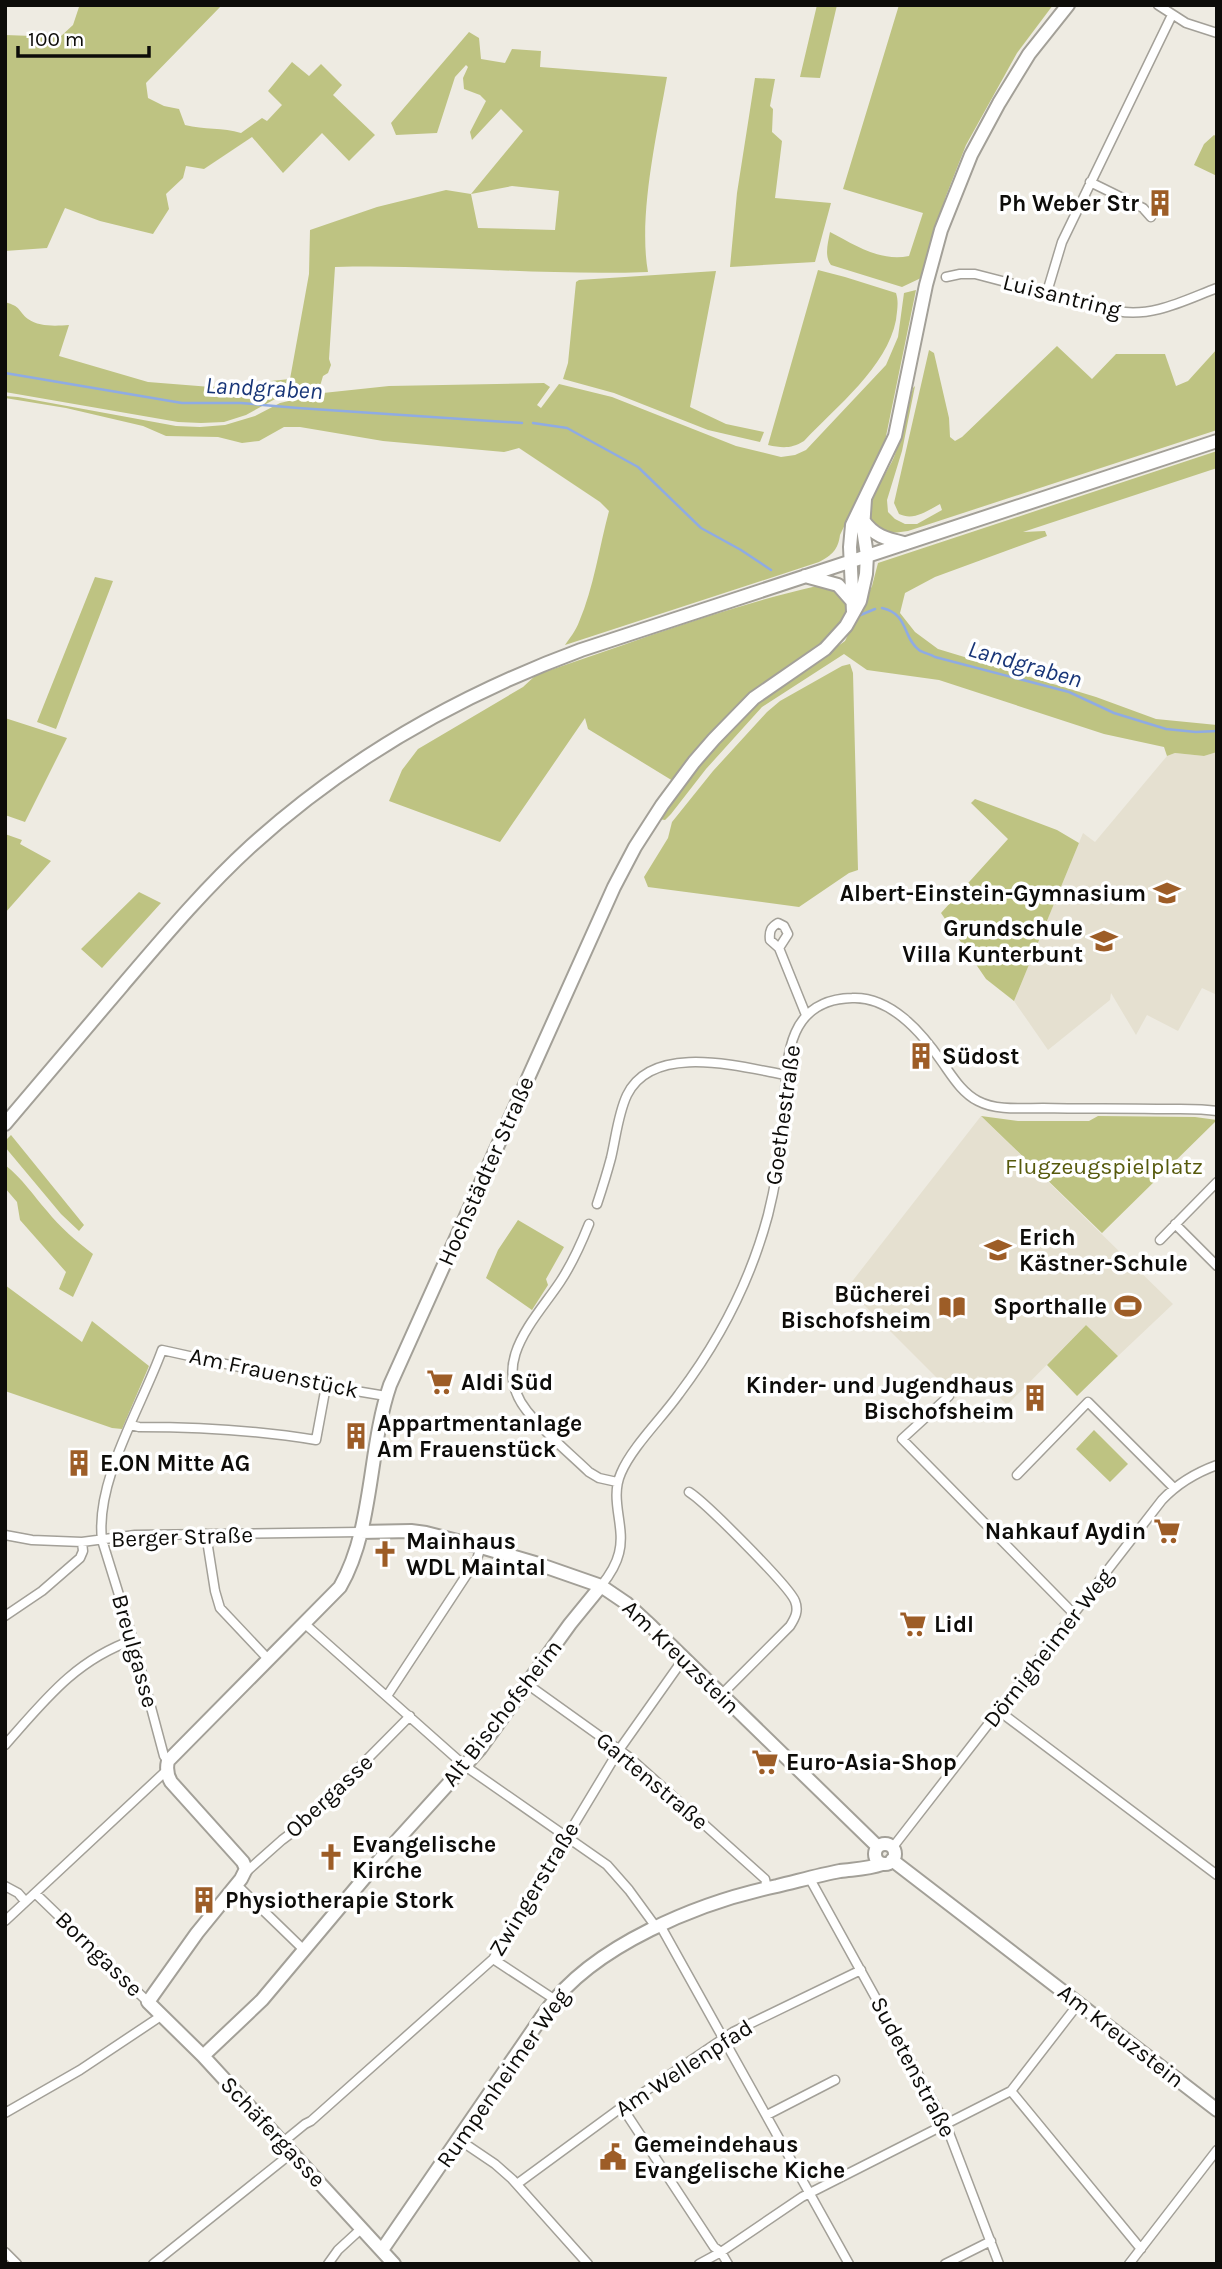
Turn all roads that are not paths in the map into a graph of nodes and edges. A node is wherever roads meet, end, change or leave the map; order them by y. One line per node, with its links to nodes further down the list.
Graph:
1 (1068, 5): 11 (street)
2 (1158, 5): 3 (street)
3 (1172, 15): 4 (street); 5 (street)
4 (1217, 33)
5 (1090, 182): 6 (street); 9 (street)
6 (1151, 217)
7 (946, 277): 9 (street, Luisantring)
8 (1217, 288): 9 (street, Luisantring)
9 (1047, 292)
10 (1217, 441): 13 (street)
11 (865, 499): 12 (street, Hochstädter Straße); 15 (street)
12 (863, 520): 13 (street); 14 (street, Hochstädter Straße)
13 (905, 543): 14 (street)
14 (867, 555): 15 (street); 17 (street, Hochstädter Straße)
15 (850, 561): 16 (street); 17 (street)
16 (804, 576): 17 (street); 22 (street)
17 (853, 606): 30 (street, Hochstädter Straße)
18 (779, 948): 19 (street)
19 (806, 1015): 20 (street, Goethestraße); 21 (street, Goethestraße)
20 (786, 1075): 24 (street); 35 (street, Goethestraße)
21 (1217, 1111)
22 (5, 1124)
23 (1217, 1182): 26 (street)
24 (597, 1204)
25 (589, 1224): 35 (street)
26 (1175, 1224): 27 (street); 28 (street)
27 (1160, 1240)
28 (1217, 1266)
29 (326, 1386): 30 (street, Am Frauenstück); 32 (street); 32 (street, Am Frauenstück)
30 (386, 1396): 38 (street, Hochstädter Straße)
31 (948, 1396): 45 (street)
32 (131, 1425): 41 (street)
33 (1217, 1465): 36 (street, Dörnigheimer Weg)
34 (1017, 1475): 36 (street)
35 (617, 1482): 44 (street)
36 (1174, 1488): 45 (street, Dörnigheimer Weg)
37 (689, 1492): 52 (street)
38 (360, 1532): 39 (street, Berger Straße); 43 (street, Am Kreuzstein); 47 (street, Hochstädter Straße)
39 (206, 1534): 41 (street, Berger Straße); 50 (street)
40 (5, 1535): 42 (street, Berger Straße)
41 (102, 1540): 42 (street, Berger Straße); 48 (street, Breulgasse)
42 (82, 1542): 46 (street)
43 (481, 1546): 44 (street, Am Kreuzstein); 53 (street)
44 (601, 1586): 49 (street, Am Kreuzstein); 51 (street, Alt Bischofsheim)
45 (1074, 1614): 54 (street, Dörnigheimer Weg)
46 (5, 1616)
47 (305, 1624): 50 (street, Hochstädter Straße); 53 (street)
48 (133, 1640): 56 (street); 58 (street, Breulgasse)
49 (684, 1658): 52 (street, Am Kreuzstein); 57 (street, Zwingerstraße)
50 (269, 1660): 58 (street, Hochstädter Straße)
51 (527, 1684): 57 (street, Gartenstraße); 59 (street, Alt Bischofsheim)
52 (721, 1695): 61 (street, Am Kreuzstein)
53 (387, 1696): 55 (street)
54 (999, 1711): 61 (street, Dörnigheimer Weg); 63 (street)
55 (410, 1716): 59 (street); 62 (street, Obergasse)
56 (5, 1745)
57 (619, 1750): 60 (street, Zwingerstraße); 67 (street, Gartenstraße)
58 (170, 1763): 62 (street, Breulgasse); 68 (street)
59 (465, 1766): 60 (street); 72 (street, Alt Bischofsheim)
60 (566, 1836): 71 (street); 73 (street, Zwingerstraße)
61 (884, 1854): 64 (street, Rumpenheimer Weg); 77 (street, Am Kreuzstein)
62 (244, 1867): 65 (street, Obergasse)
63 (1217, 1875)
64 (810, 1879): 67 (street, Rumpenheimer Weg); 74 (street, Sudetenstraße)
65 (237, 1885): 72 (street); 76 (street, Obergasse)
66 (5, 1886): 69 (street)
67 (767, 1888): 71 (street, Rumpenheimer Weg)
68 (36, 1894): 69 (street); 76 (street, Borngasse)
69 (25, 1901): 70 (street)
70 (5, 1921)
71 (658, 1926): 75 (street, Rumpenheimer Weg); 79 (street)
72 (304, 1950): 80 (street, Alt Bischofsheim)
73 (493, 1959): 75 (street); 89 (street, Zwingerstraße)
74 (861, 1970): 79 (street, Am Wellenpfad); 87 (street, Sudetenstraße)
75 (554, 1999): 88 (street, Rumpenheimer Weg)
76 (148, 2002): 78 (street, Borngasse)
77 (1079, 2003): 82 (street); 84 (street, Am Kreuzstein)
78 (161, 2016): 80 (street, Schäfergasse); 85 (street)
79 (723, 2039): 83 (street, Am Wellenpfad); 86 (street)
80 (203, 2056): 89 (street, Schäfergasse)
81 (835, 2080): 86 (street)
82 (1012, 2091): 87 (street); 95 (street)
83 (622, 2107): 91 (street, Am Wellenpfad); 98 (street)
84 (1217, 2110)
85 (5, 2113)
86 (767, 2115): 92 (street)
87 (946, 2125): 92 (street); 94 (street, Sudetenstraße)
88 (458, 2139): 91 (street); 96 (street, Rumpenheimer Weg)
89 (288, 2147): 93 (street, Schäfergasse); 100 (street, Zwingerstraße)
90 (1217, 2150): 95 (street)
91 (517, 2184): 103 (street)
92 (810, 2194): 98 (street); 106 (street)
93 (362, 2228): 96 (street, Schäfergasse); 101 (street)
94 (991, 2241): 107 (street); 108 (street, Sudetenstraße)
95 (1141, 2249): 109 (street)
96 (382, 2250): 102 (street, Schäfergasse)
97 (5, 2252): 99 (street)
98 (721, 2252): 104 (street); 105 (street)
99 (17, 2264)
100 (153, 2264)
101 (328, 2264)
102 (394, 2264)
103 (588, 2264)
104 (699, 2264)
105 (728, 2264)
106 (849, 2264)
107 (946, 2264)
108 (999, 2264)
109 (1129, 2264)

